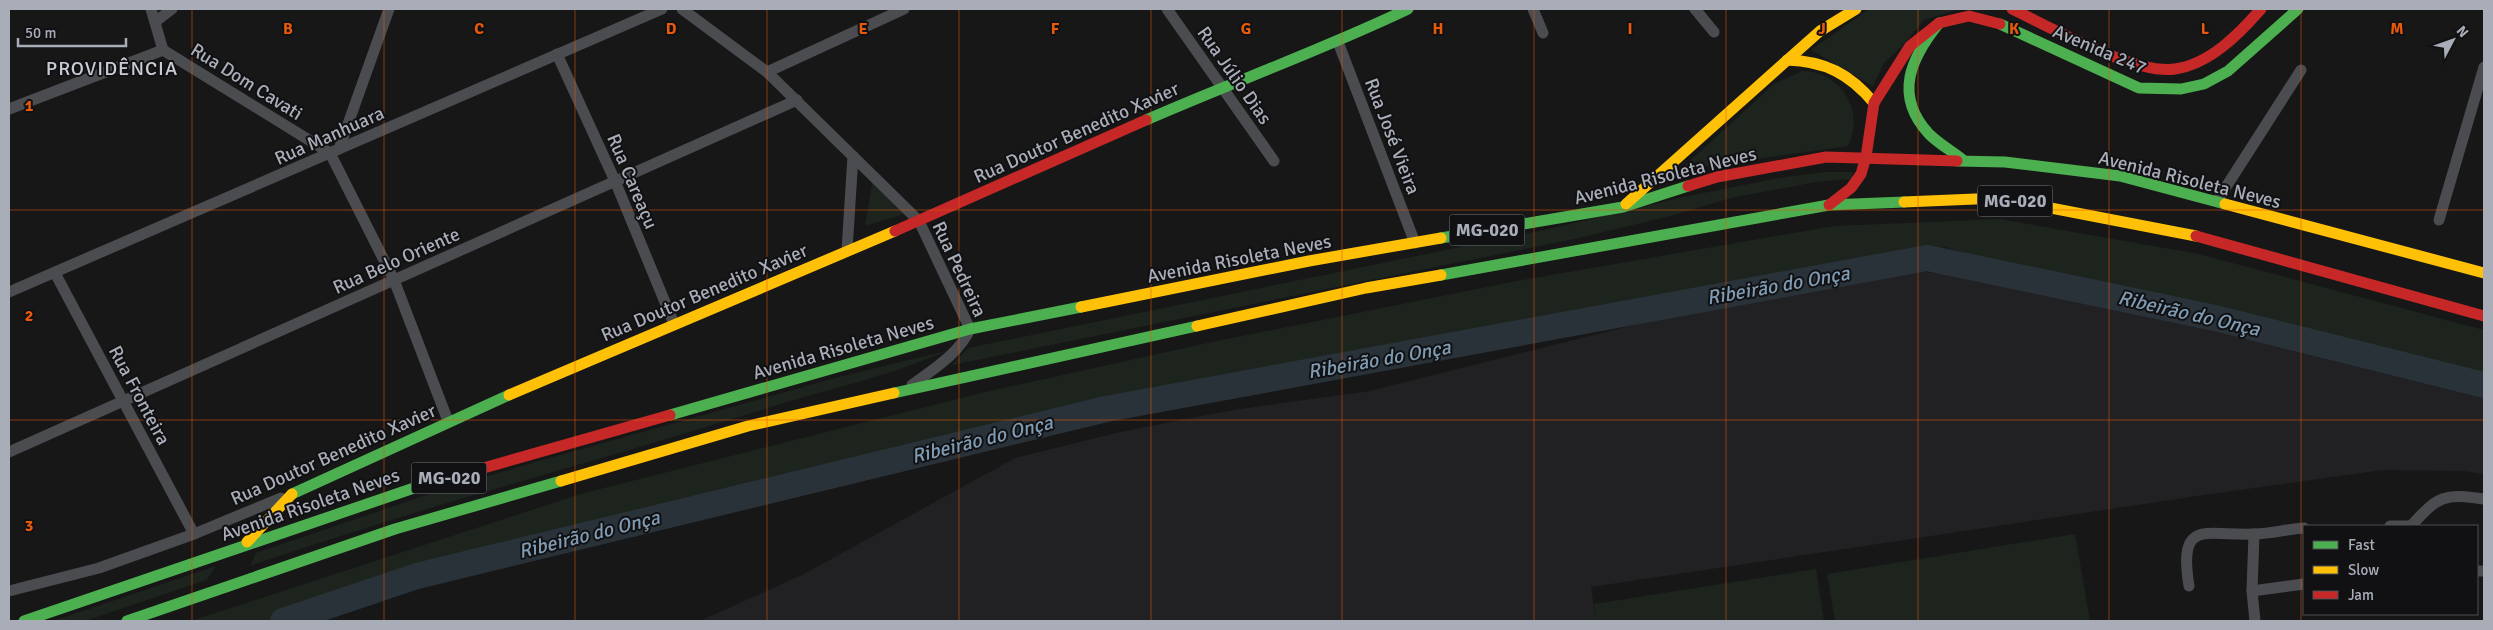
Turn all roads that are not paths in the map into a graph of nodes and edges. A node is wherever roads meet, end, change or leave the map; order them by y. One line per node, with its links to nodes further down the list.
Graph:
1 (150, 9): 15 (street, Rua Dom Cavati)
2 (172, 9): 15 (street)
3 (389, 9): 30 (street)
4 (662, 9): 21 (street, Rua Manhuara)
5 (682, 9): 25 (street, Rua Pedreira)
6 (904, 9): 25 (street)
7 (1167, 9): 26 (street, Rua Júlio Dias)
8 (1408, 9): 19 (main road, Rua Doutor Benedito Xavier)
9 (1533, 9): 18 (street)
10 (1695, 9): 17 (street)
11 (1856, 9): 22 (main road)
12 (2012, 9): 13 (main road, Avenida 247)
13 (2261, 9)
14 (2298, 9): 16 (main road, Avenida 247)
15 (155, 22): 20 (street, Rua Dom Cavati)
16 (1939, 23): 28 (main road, Avenida 247); 33 (main road)
17 (1714, 32)
18 (1543, 34)
19 (1338, 42): 26 (main road, Rua Doutor Benedito Xavier); 41 (street, Rua José Vieira)
20 (163, 50): 29 (street); 30 (street, Rua Dom Cavati)
21 (557, 54): 30 (street, Rua Manhuara); 35 (street, Rua Careaçu)
22 (1787, 60): 28 (main road); 38 (main road)
23 (2484, 67): 39 (street)
24 (2301, 70): 36 (street)
25 (767, 72): 27 (street, Rua Pedreira)
26 (1222, 86): 34 (street, Rua Júlio Dias); 40 (main road, Rua Doutor Benedito Xavier)
27 (797, 100): 31 (street, Rua Pedreira); 35 (street, Rua Belo Oriente)
28 (1874, 103): 32 (main road, Avenida 247)
29 (9, 109)
30 (335, 151): 43 (street, Rua Manhuara); 45 (street)
31 (853, 156): 40 (street, Rua Pedreira); 42 (street)
32 (1866, 157): 33 (main road, Avenida Risoleta Neves / MG-020); 37 (main road, Avenida 247); 38 (main road, Avenida Risoleta Neves / MG-020)
33 (1963, 160): 36 (main road, Avenida Risoleta Neves / MG-020)
34 (1274, 161)
35 (615, 181): 45 (street, Rua Belo Oriente); 48 (street, Rua Careaçu)
36 (2217, 201): 44 (main road, Avenida Risoleta Neves / MG-020)
37 (1829, 205): 47 (main road, MG-020); 50 (main road, MG-020)
38 (1623, 207): 41 (main road, Avenida Risoleta Neves / MG-020)
39 (2438, 220)
40 (919, 221): 42 (main road, Rua Doutor Benedito Xavier); 49 (street, Rua Pedreira)
41 (1415, 243): 49 (main road, Avenida Risoleta Neves / MG-020)
42 (847, 250): 48 (main road, Rua Doutor Benedito Xavier)
43 (54, 273): 46 (street, Rua Manhuara); 51 (street, Rua Fronteira)
44 (2484, 273)
45 (394, 280): 51 (street, Rua Belo Oriente); 52 (street)
46 (9, 292)
47 (2484, 316)
48 (674, 324): 52 (main road, Rua Doutor Benedito Xavier)
49 (970, 329): 50 (street, Rua Pedreira); 60 (main road, Avenida Risoleta Neves / MG-020)
50 (902, 392): 66 (main road, MG-020)
51 (124, 401): 53 (street, Rua Belo Oriente); 58 (street, Rua Fronteira)
52 (448, 421): 54 (main road, Rua Doutor Benedito Xavier)
53 (9, 452)
54 (292, 494): 58 (street, Rua Doutor Benedito Xavier); 60 (main road)
55 (2484, 499): 56 (street)
56 (2412, 525)
57 (2303, 528): 59 (street)
58 (194, 534): 63 (street, Rua Doutor Benedito Xavier)
59 (2254, 534): 62 (street); 64 (street)
60 (245, 544): 65 (main road, Avenida Risoleta Neves / MG-020)
61 (2303, 584): 64 (street)
62 (2189, 586)
63 (9, 591)
64 (2252, 591): 67 (street)
65 (24, 621)
66 (127, 621)
67 (2255, 621)

